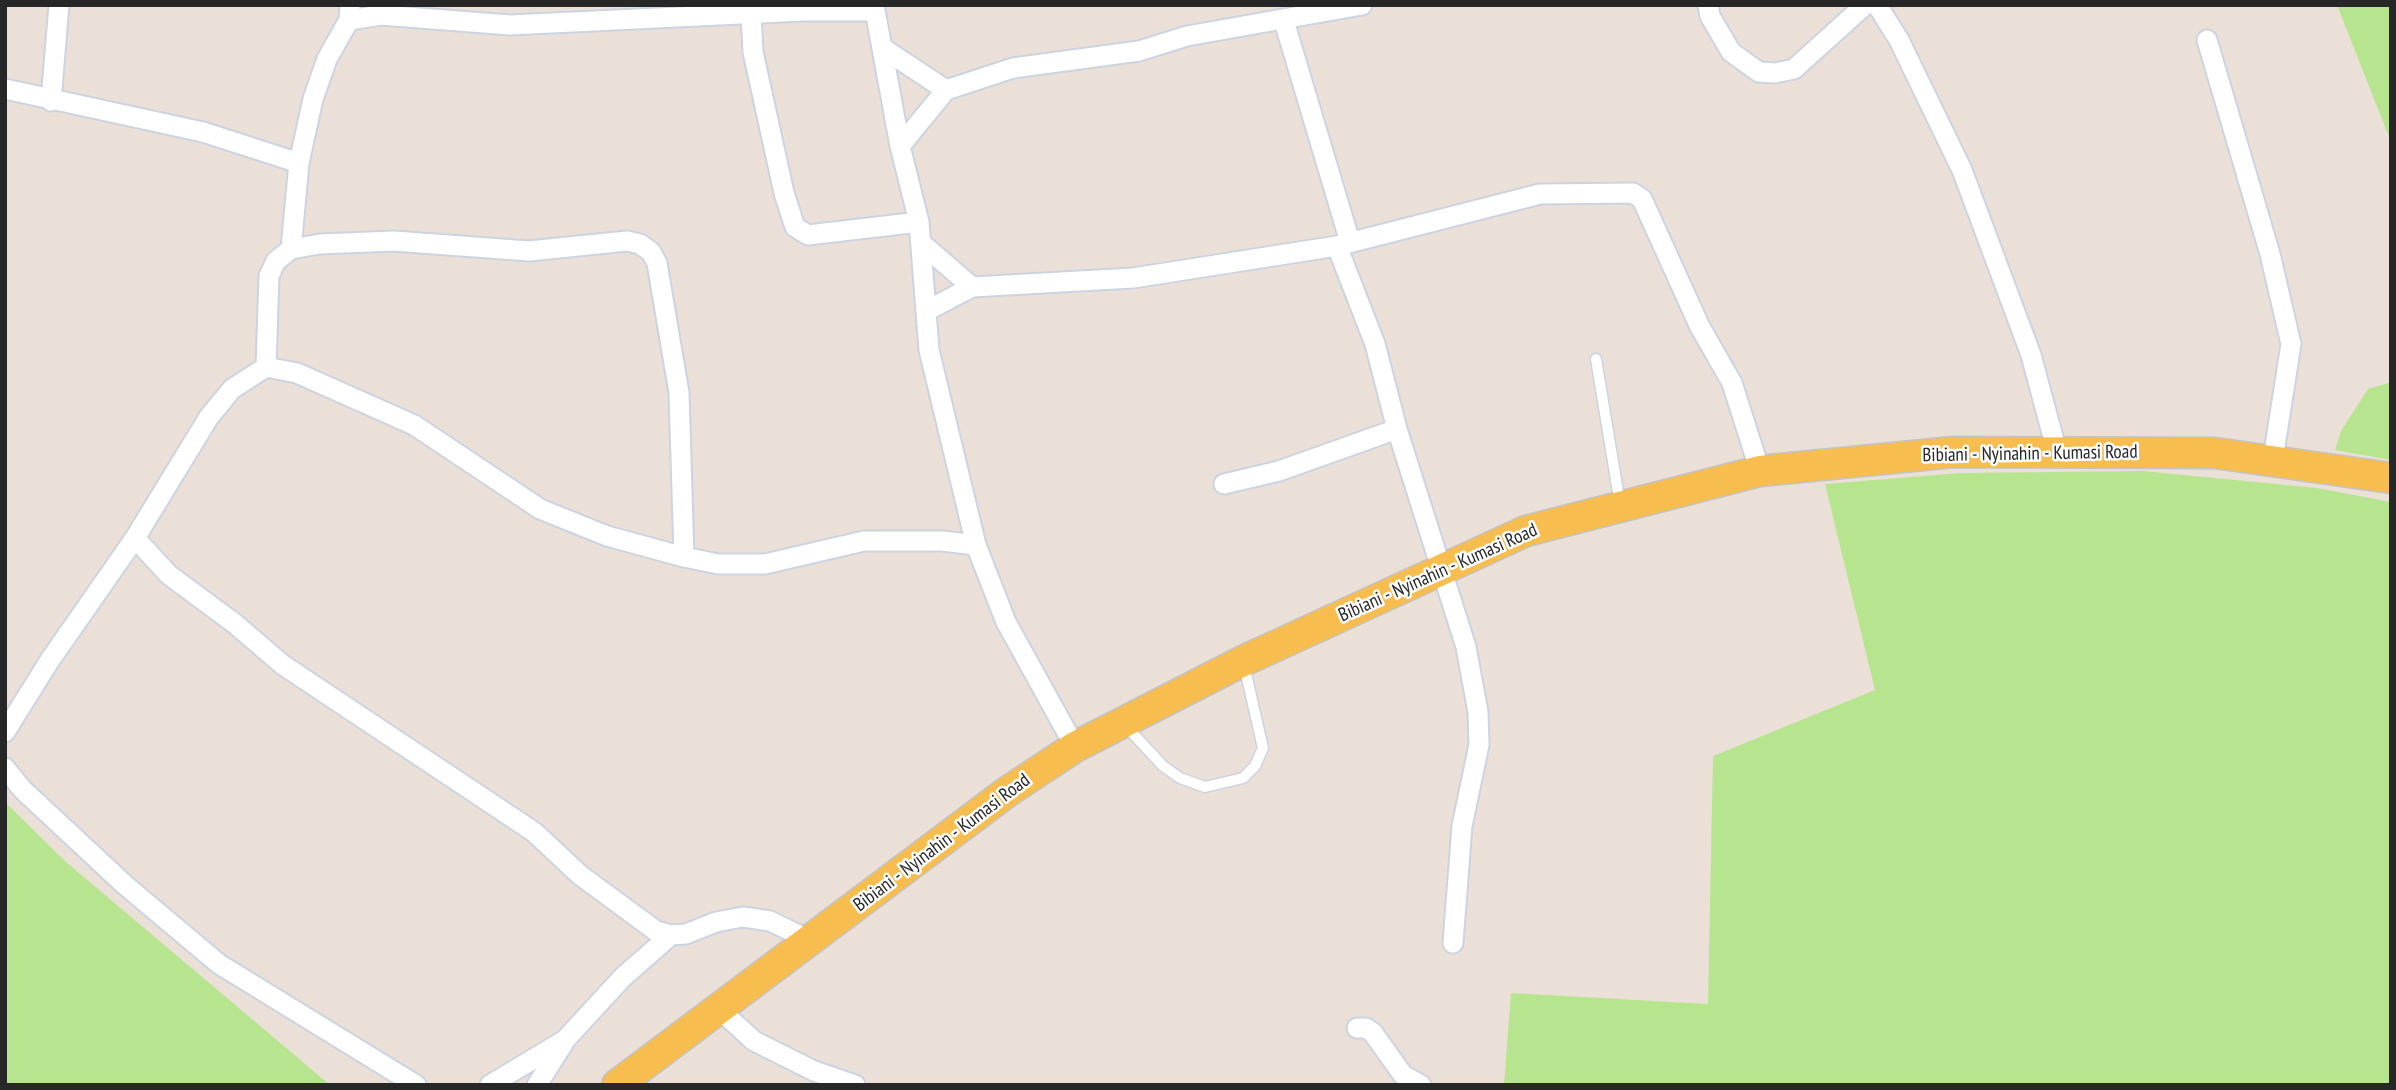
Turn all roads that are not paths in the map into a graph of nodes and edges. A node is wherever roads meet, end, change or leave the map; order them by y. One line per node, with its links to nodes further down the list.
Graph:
1 (59, 5): 15 (street)
2 (1362, 5): 10 (street)
3 (1708, 5): 4 (street)
4 (1865, 5)
5 (1877, 5): 27 (street)
6 (874, 8): 9 (street); 12 (street)
7 (404, 11): 8 (street); 9 (street)
8 (350, 13): 17 (street)
9 (751, 13): 18 (street)
10 (1283, 20): 14 (street); 20 (street)
11 (2207, 40): 28 (street)
12 (884, 49): 14 (street); 16 (street)
13 (5, 89): 15 (street)
14 (946, 90): 16 (street)
15 (51, 101): 17 (street)
16 (900, 146): 18 (street)
17 (299, 163): 21 (street)
18 (919, 222): 19 (street)
19 (921, 243): 22 (street); 23 (street)
20 (1344, 244): 22 (street); 26 (street); 29 (street)
21 (291, 249): 25 (street); 35 (street)
22 (972, 287): 23 (street)
23 (928, 310): 34 (street)
24 (1596, 359): 32 (lane)
25 (266, 367): 33 (street); 35 (street)
26 (1396, 429): 31 (street); 36 (street)
27 (2057, 452): 28 (main road, Bibiani - Nyinahin - Kumasi Road); 29 (main road, Bibiani - Nyinahin - Kumasi Road)
28 (2273, 459): 30 (main road, Bibiani - Nyinahin - Kumasi Road)
29 (1760, 471): 32 (main road, Bibiani - Nyinahin - Kumasi Road)
30 (2391, 478)
31 (1224, 484)
32 (1620, 505): 36 (main road, Bibiani - Nyinahin - Kumasi Road)
33 (135, 538): 39 (street); 42 (street)
34 (976, 545): 35 (street); 40 (street)
35 (684, 556)
36 (1442, 569): 37 (main road, Bibiani - Nyinahin - Kumasi Road); 44 (street)
37 (1243, 661): 38 (main road, Bibiani - Nyinahin - Kumasi Road); 38 (lane)
38 (1122, 722): 40 (main road, Bibiani - Nyinahin - Kumasi Road)
39 (5, 732)
40 (1075, 747): 43 (main road, Bibiani - Nyinahin - Kumasi Road)
41 (5, 768): 48 (street)
42 (671, 935): 43 (street); 47 (street)
43 (811, 942): 45 (main road, Bibiani - Nyinahin - Kumasi Road)
44 (1453, 943)
45 (719, 1010): 51 (main road, Bibiani - Nyinahin - Kumasi Road); 52 (street)
46 (1357, 1028): 53 (street)
47 (565, 1040): 49 (street); 50 (street)
48 (416, 1085)
49 (490, 1085)
50 (537, 1085)
51 (617, 1085)
52 (855, 1085)
53 (1421, 1085)

